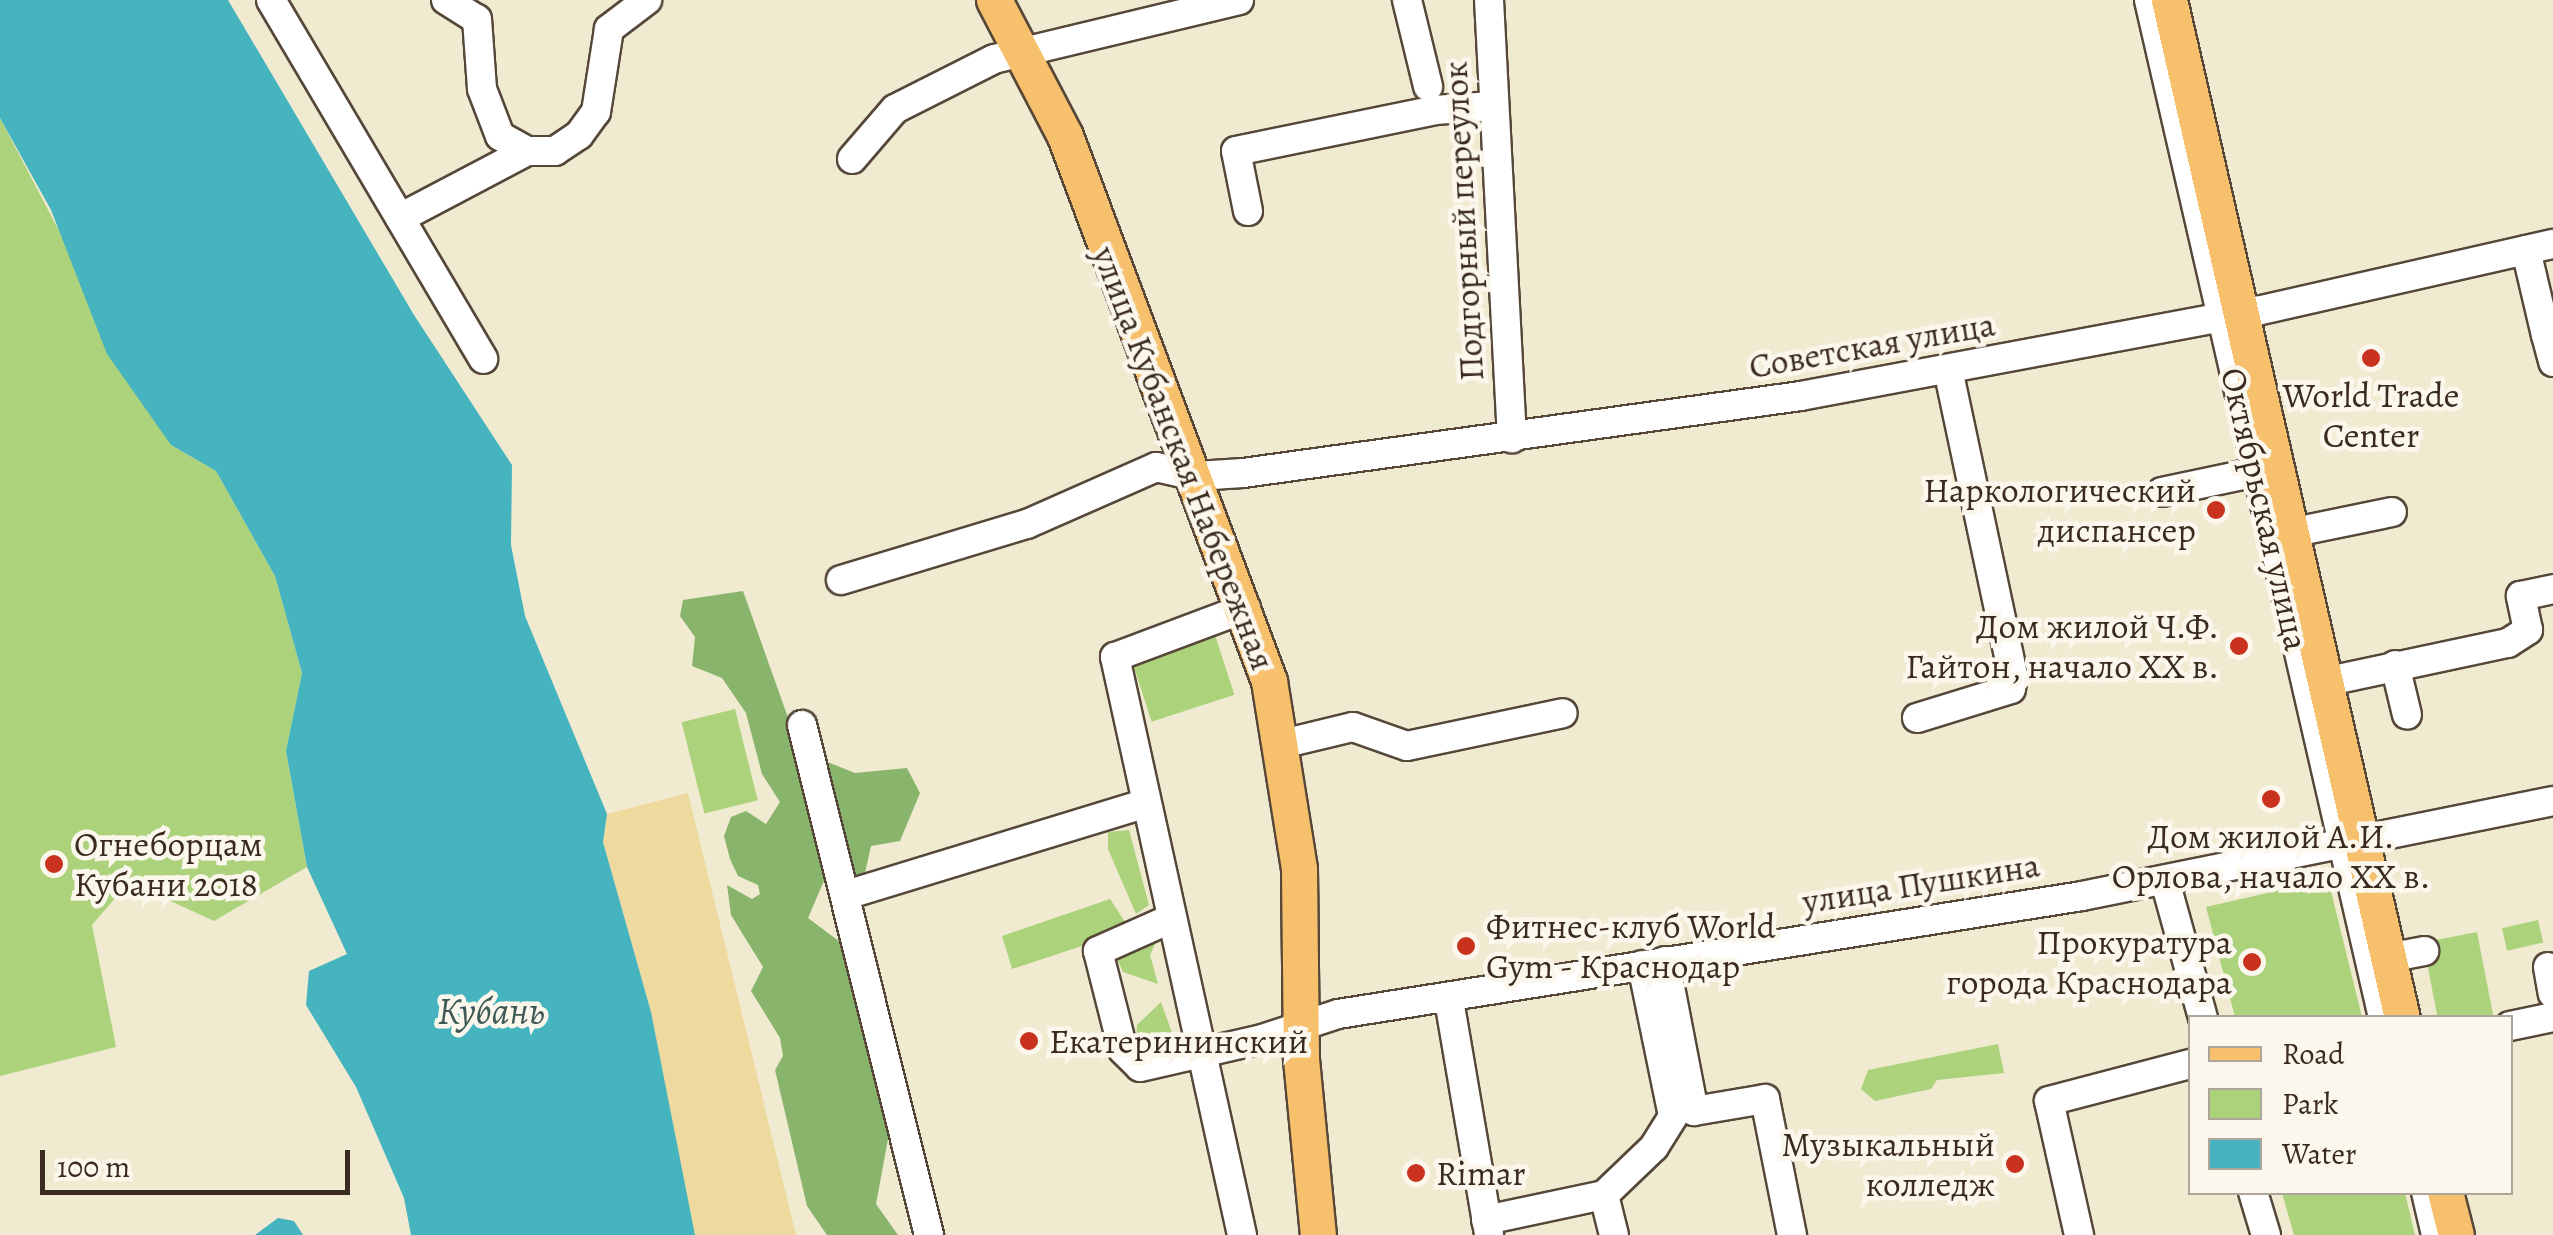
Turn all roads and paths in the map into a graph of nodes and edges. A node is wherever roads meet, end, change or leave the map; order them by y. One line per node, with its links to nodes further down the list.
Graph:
1 (270, 0): 16 (street)
2 (446, 0): 13 (street)
3 (648, 0): 13 (street)
4 (994, 0): 10 (main road, улица Кубанская Набережная)
5 (1239, 0): 10 (street)
6 (1407, 0): 11 (street)
7 (1489, 0): 12 (street, Подгорный переулок)
8 (2149, 0): 18 (street, Октябрьская улица)
9 (2169, 0): 18 (main road, Октябрьская улица)
10 (1024, 53): 14 (street); 25 (main road, улица Кубанская Набережная)
11 (1428, 86)
12 (1492, 106): 15 (street); 23 (street, Подгорный переулок)
13 (527, 151): 16 (street)
14 (852, 159)
15 (1248, 211)
16 (400, 218): 20 (street)
17 (2539, 247): 18 (street, Советская улица); 19 (street)
18 (2231, 316): 22 (street, Советская улица); 24 (street, Октябрьская улица); 28 (main road, Октябрьская улица)
19 (2550, 334): 21 (street)
20 (483, 358)
21 (2553, 362)
22 (1948, 370): 23 (street, Советская улица); 36 (street)
23 (1512, 438): 25 (street, Советская улица)
24 (2257, 472): 26 (street); 41 (street, Октябрьская улица)
25 (1196, 476): 29 (street, Советская улица); 31 (main road, улица Кубанская Набережная)
26 (2162, 492)
27 (2392, 512): 28 (street)
28 (2290, 533): 33 (main road, Октябрьская улица)
29 (841, 580)
30 (2553, 588): 32 (street)
31 (1246, 608): 38 (main road, улица Кубанская Набережная); 40 (street)
32 (2396, 665): 33 (street); 35 (street)
33 (2324, 682): 41 (main road, Октябрьская улица)
34 (1563, 713): 38 (street)
35 (2407, 715)
36 (1918, 718)
37 (802, 725): 43 (street)
38 (1282, 744): 54 (main road, улица Кубанская Набережная)
39 (2553, 801): 41 (street, улица Пушкина)
40 (1146, 803): 43 (street); 44 (street)
41 (2351, 843): 42 (street, улица Пушкина); 46 (main road, Октябрьская улица); 50 (street, Октябрьская улица)
42 (2164, 881): 47 (street, улица Пушкина); 49 (street)
43 (846, 895): 62 (street)
44 (1170, 920): 55 (street); 55 (street, улица Пушкина)
45 (2424, 951): 46 (street)
46 (2388, 958): 51 (main road, Октябрьская улица)
47 (1653, 963): 48 (street, улица Пушкина); 57 (street); 66 (street)
48 (1448, 1000): 54 (street, улица Пушкина); 61 (street)
49 (2202, 1015)
50 (2382, 1015)
51 (2401, 1015)
52 (2553, 1017): 53 (street)
53 (2513, 1025)
54 (1300, 1028): 55 (street, улица Пушкина); 64 (main road, улица Кубанская Набережная)
55 (1200, 1054): 63 (street)
56 (2188, 1065): 67 (street)
57 (1604, 1194): 61 (street); 65 (street)
58 (2255, 1195): 68 (street)
59 (2427, 1195): 69 (street)
60 (2447, 1195): 70 (main road)
61 (1488, 1227)
62 (929, 1235)
63 (1242, 1235)
64 (1318, 1235)
65 (1614, 1235)
66 (1792, 1235)
67 (2079, 1235)
68 (2266, 1235)
69 (2436, 1235)
70 (2456, 1235)

